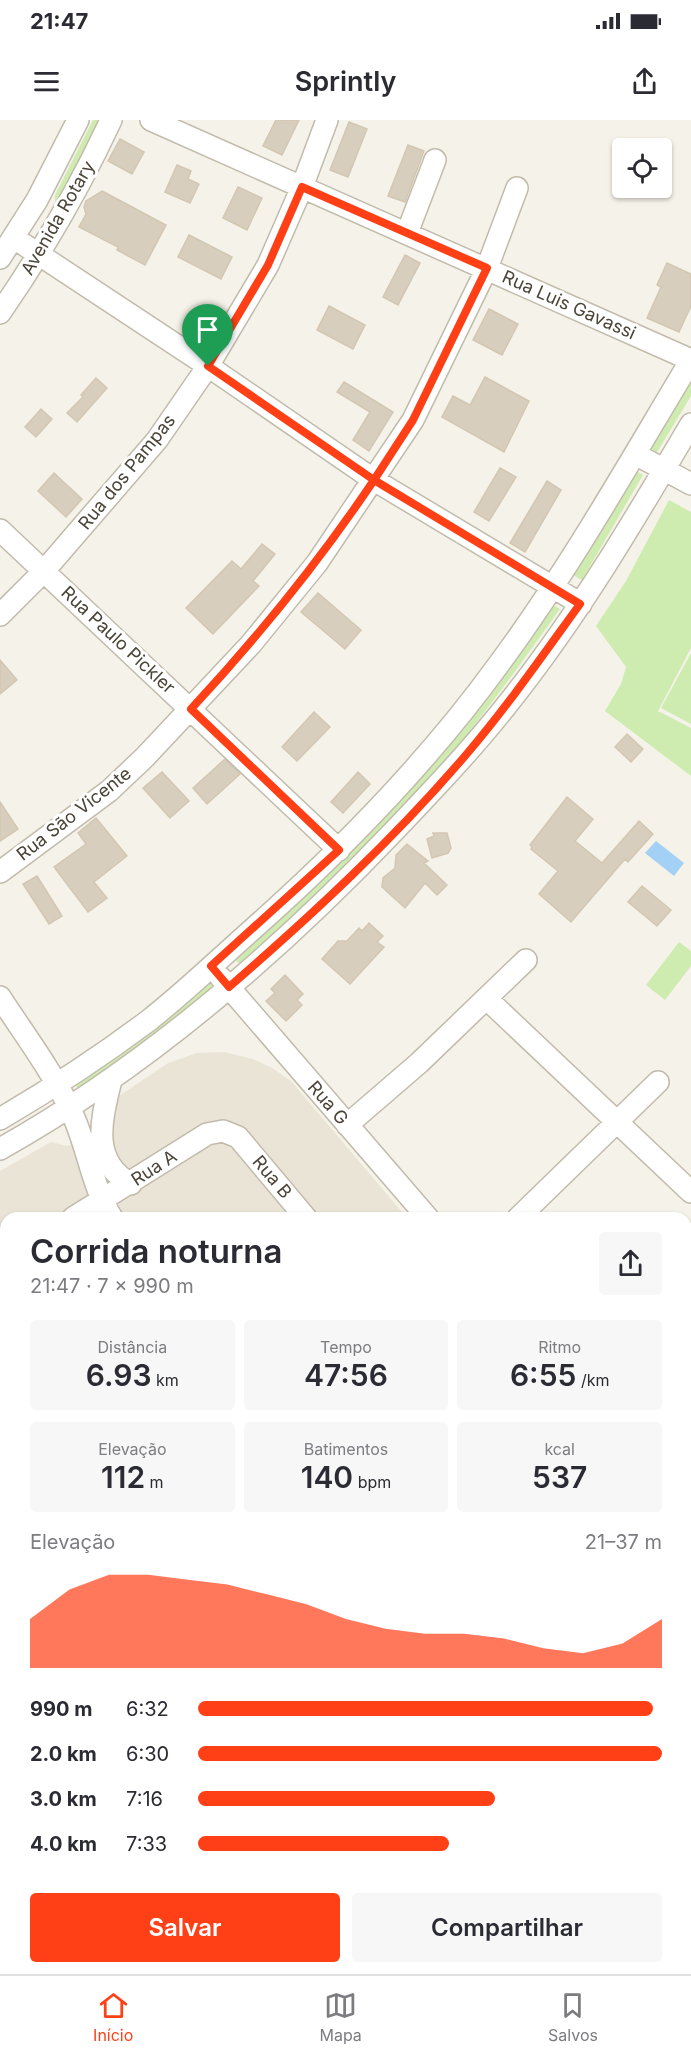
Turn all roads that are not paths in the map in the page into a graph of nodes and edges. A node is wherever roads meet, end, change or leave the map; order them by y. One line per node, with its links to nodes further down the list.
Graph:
1 (78, 120): 8 (street, Avenida Rotary)
2 (111, 120): 9 (street, Avenida Rotary)
3 (151, 120): 6 (street, Rua Luis Gavassi)
4 (327, 120): 6 (street, Rua dos Pampas)
5 (435, 159): 10 (street)
6 (302, 187): 10 (street, Rua Luis Gavassi); 17 (street, Rua dos Pampas)
7 (517, 188): 14 (street, Rua São Vicente)
8 (37, 200): 9 (street); 11 (street, Avenida Rotary)
9 (62, 213): 12 (street, Avenida Rotary)
10 (407, 233): 14 (street, Rua Luis Gavassi)
11 (14, 238): 12 (street); 13 (street, Avenida Rotary)
12 (39, 254): 15 (street, Avenida Rotary); 17 (street)
13 (0, 258)
14 (487, 268): 16 (street, Rua Luis Gavassi); 21 (street, Rua São Vicente)
15 (0, 313)
16 (691, 360): 19 (street)
17 (208, 366): 21 (street); 24 (street, Rua dos Pampas)
18 (691, 424): 20 (street)
19 (634, 454): 20 (street); 25 (street)
20 (664, 470): 22 (street); 26 (street)
21 (374, 480): 25 (street); 28 (street, Rua São Vicente)
22 (691, 484)
23 (0, 530): 24 (street, Rua Paulo Pickler)
24 (44, 571): 27 (street, Rua dos Pampas); 28 (street, Rua Paulo Pickler)
25 (554, 586): 26 (street); 29 (street)
26 (580, 604): 33 (street)
27 (0, 615)
28 (191, 709): 29 (street, Rua Paulo Pickler); 30 (street, Rua São Vicente)
29 (339, 850): 32 (street)
30 (0, 872)
31 (526, 960): 35 (street)
32 (211, 966): 33 (street, Rua G); 38 (street)
33 (229, 987): 36 (street); 43 (street, Rua G)
34 (0, 997): 38 (street)
35 (487, 999): 42 (street); 43 (street)
36 (111, 1080): 39 (street); 41 (street)
37 (658, 1082): 42 (street)
38 (56, 1086): 39 (street); 40 (street)
39 (70, 1108): 44 (street); 46 (street)
40 (0, 1119)
41 (101, 1120): 44 (street); 47 (street)
42 (617, 1123): 48 (street); 52 (street)
43 (347, 1125): 51 (street, Rua G)
44 (80, 1130): 49 (street)
45 (238, 1137): 47 (street, Rua A); 50 (street, Rua B)
46 (0, 1149)
47 (130, 1184): 49 (street, Rua A)
48 (691, 1192)
49 (107, 1210)
50 (301, 1212)
51 (423, 1212)
52 (524, 1212)

